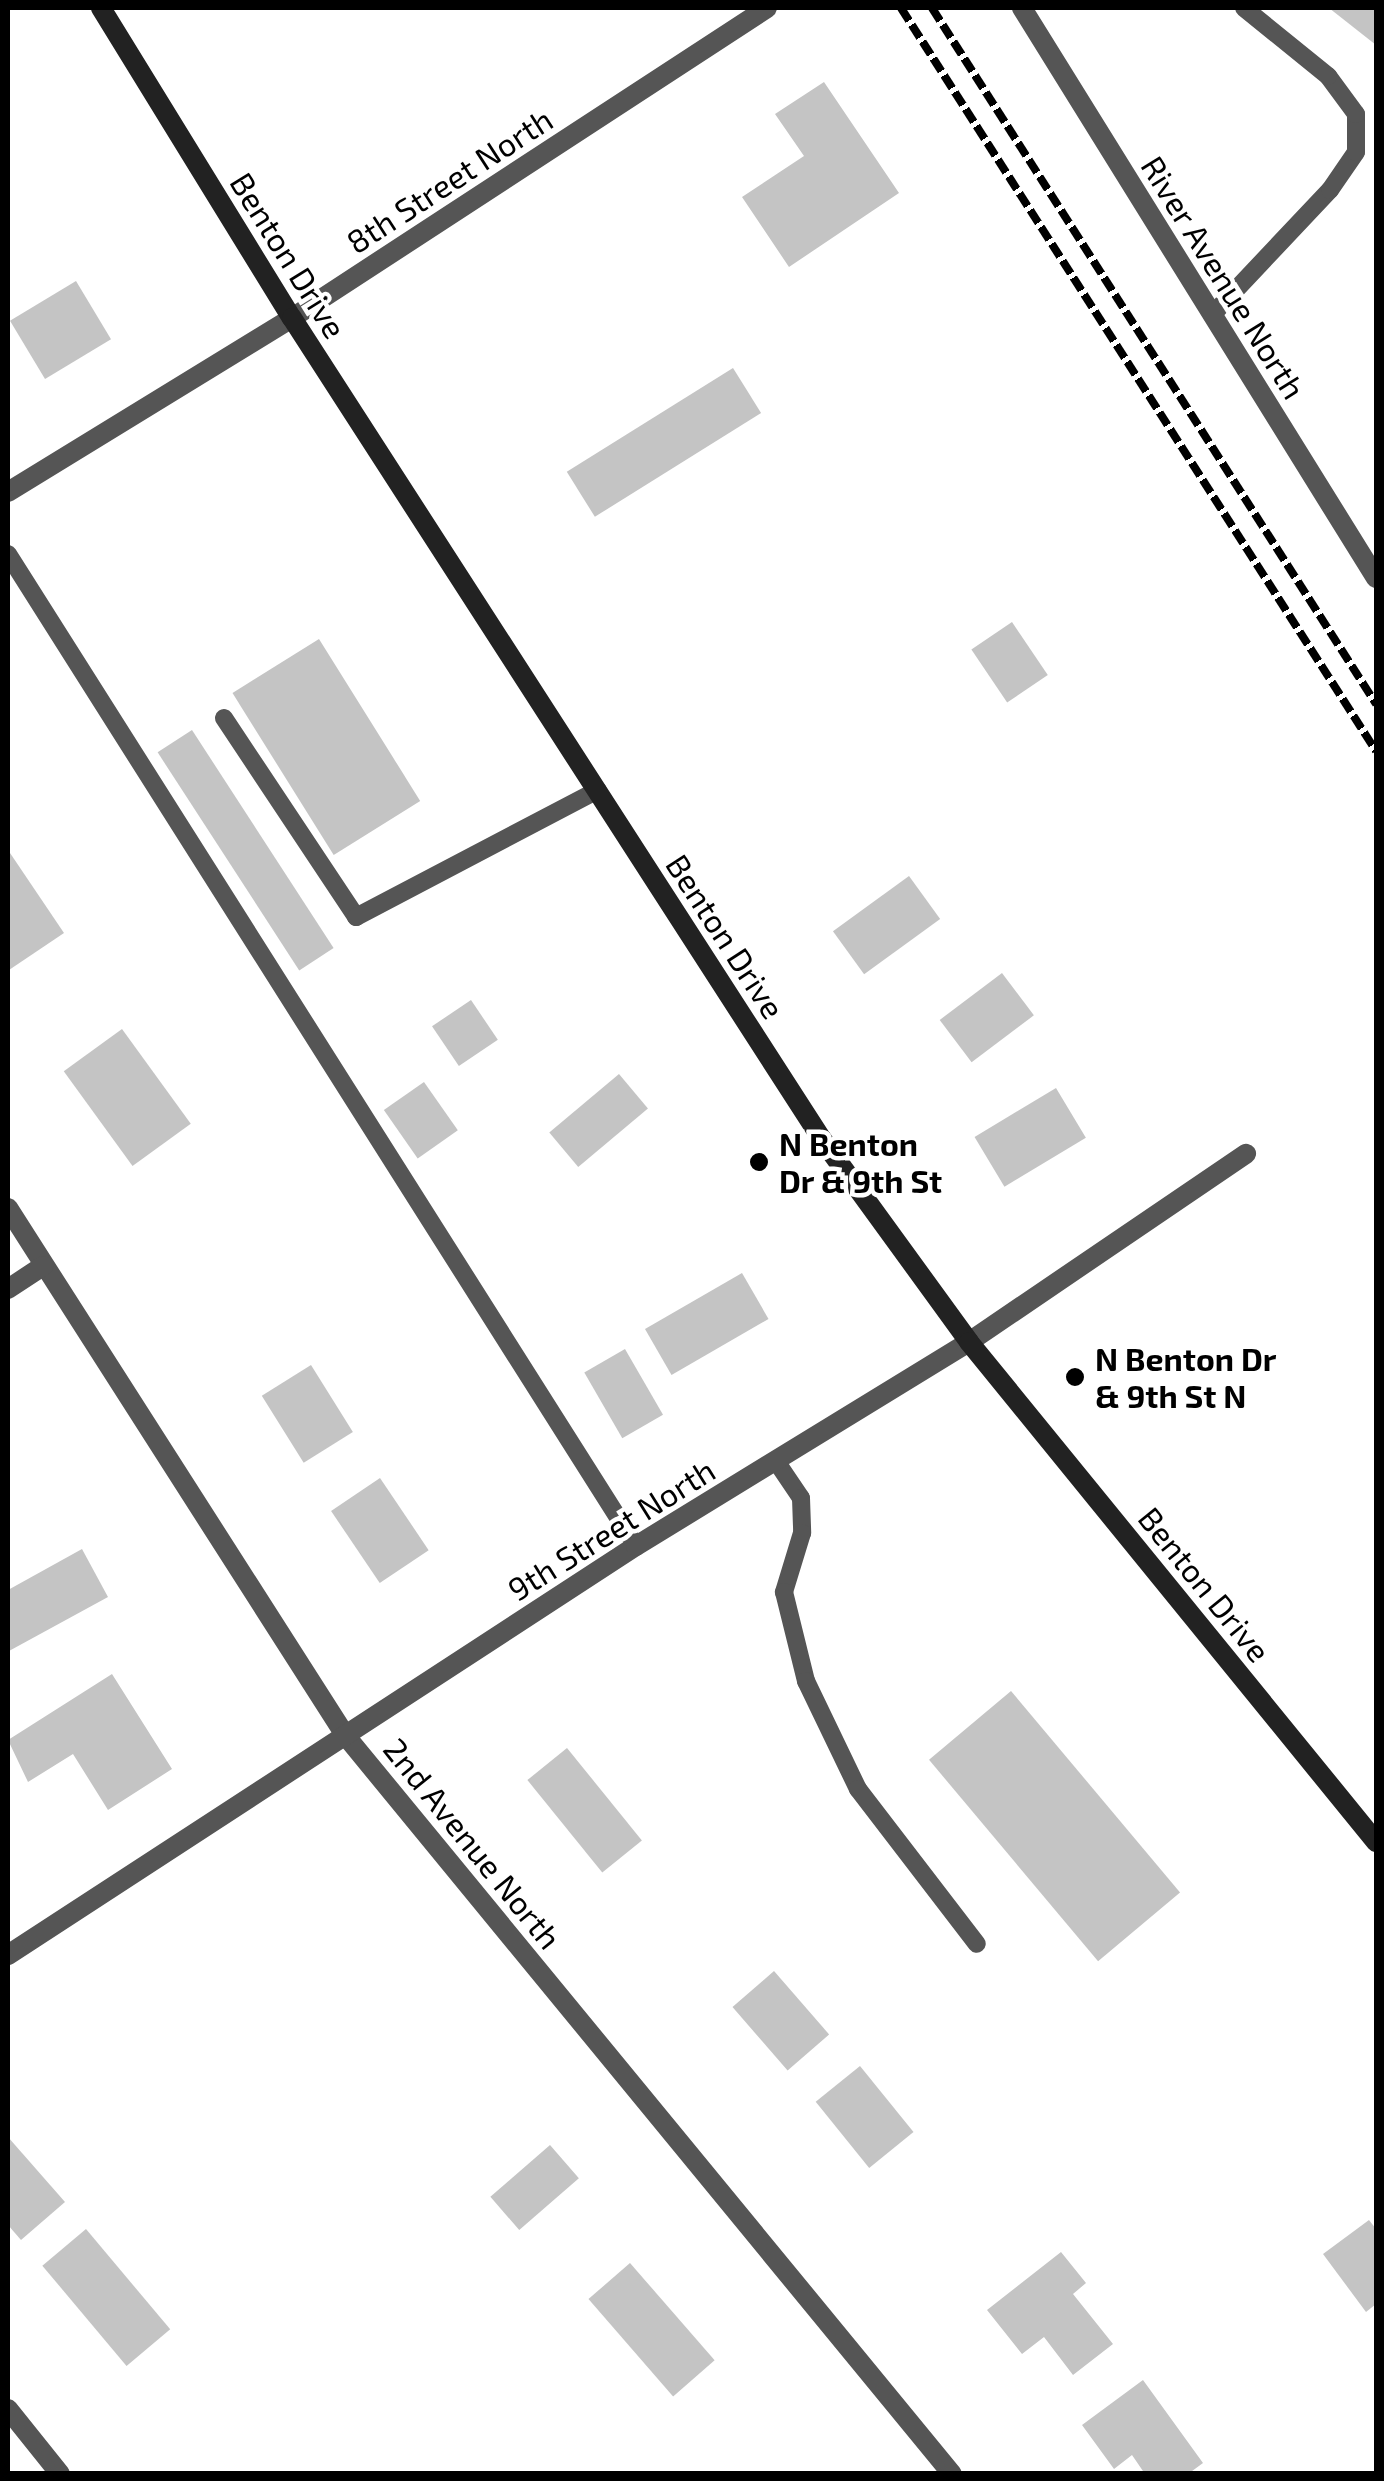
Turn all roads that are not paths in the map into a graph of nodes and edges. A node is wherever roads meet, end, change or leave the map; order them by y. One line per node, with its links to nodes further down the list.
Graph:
1 (101, 8): 6 (main road, Benton Drive)
2 (767, 8): 6 (street, 8th Street North)
3 (1022, 8): 5 (street, River Avenue North)
4 (1244, 8): 5 (lane)
5 (1212, 315): 9 (street, River Avenue North)
6 (292, 318): 7 (street, 8th Street North); 11 (main road, Benton Drive)
7 (8, 492)
8 (8, 554): 18 (lane)
9 (1376, 578)
10 (224, 718): 11 (lane)
11 (598, 790): 16 (main road, Benton Drive)
12 (1246, 1154): 16 (street, 9th Street North)
13 (8, 1208): 14 (street, 2nd Avenue North)
14 (43, 1266): 15 (street); 19 (street, 2nd Avenue North)
15 (8, 1288)
16 (969, 1342): 17 (street, 9th Street North); 20 (main road, Benton Drive)
17 (776, 1461): 18 (street, 9th Street North); 21 (lane)
18 (636, 1546): 19 (street, 9th Street North)
19 (345, 1734): 22 (street, 9th Street North); 25 (street, 2nd Avenue North)
20 (1376, 1842)
21 (977, 1944)
22 (8, 1955)
23 (8, 2409): 24 (street)
24 (60, 2474)
25 (952, 2474)

